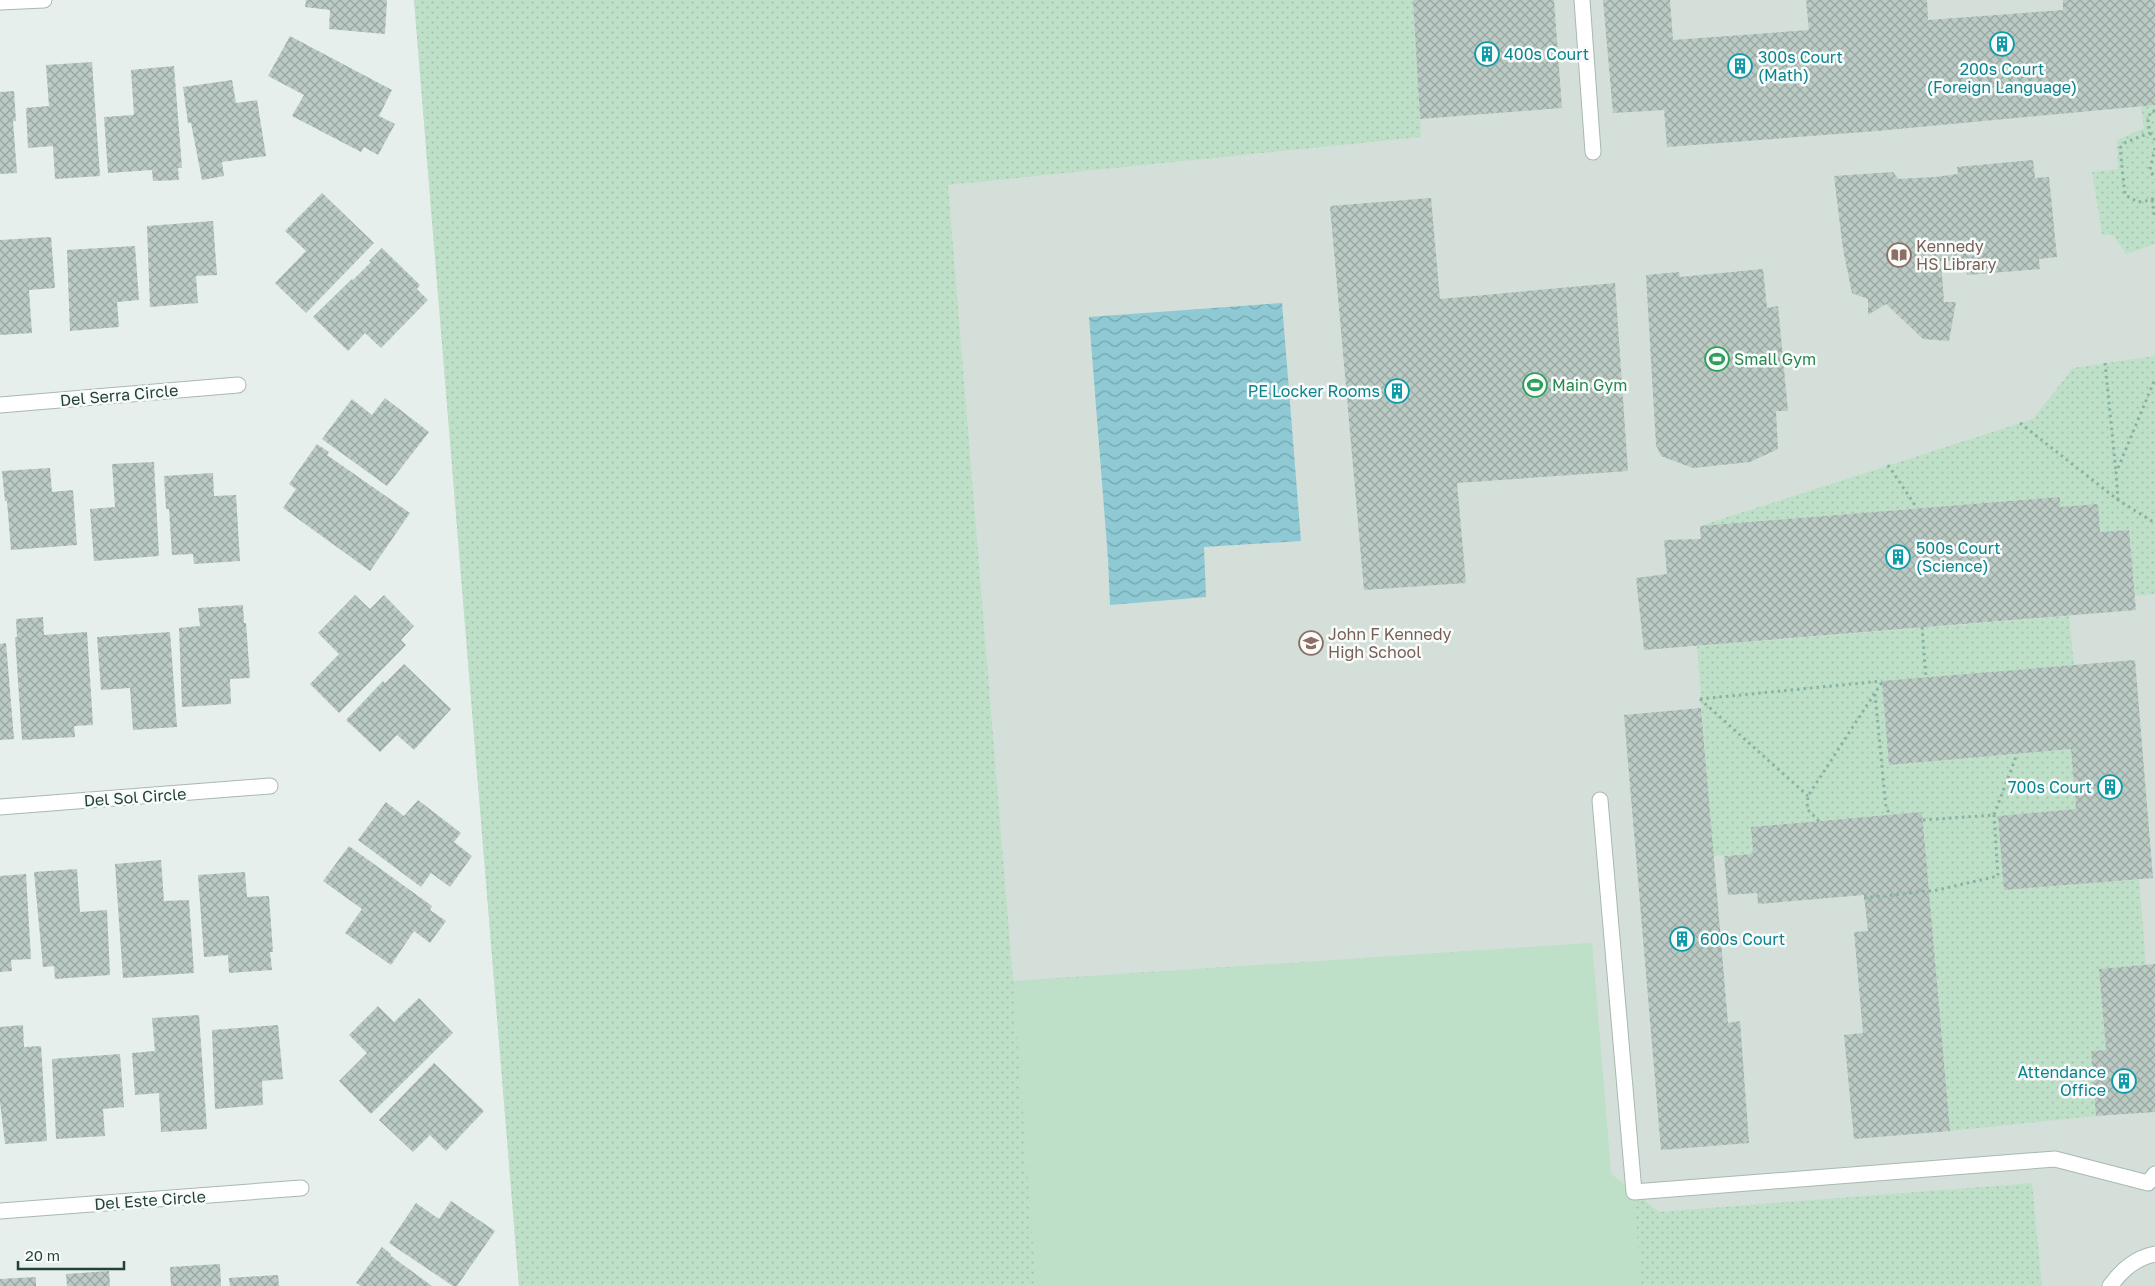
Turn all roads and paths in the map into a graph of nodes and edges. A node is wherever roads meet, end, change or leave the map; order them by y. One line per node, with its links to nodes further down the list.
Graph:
1 (44, 0): 3 (street)
2 (1582, 0): 8 (street)
3 (0, 2)
4 (2155, 111): 5 (path)
5 (2150, 133): 6 (path); 11 (path)
6 (2155, 140)
7 (2155, 148): 9 (path)
8 (1593, 152)
9 (2155, 178)
10 (2155, 195): 11 (path)
11 (2152, 200): 12 (path)
12 (2155, 219)
13 (2105, 363): 19 (path)
14 (2155, 380): 19 (path)
15 (238, 385): 16 (street, Del Serra Circle)
16 (0, 405)
17 (2020, 423): 20 (path)
18 (1888, 465): 21 (path)
19 (2116, 473): 20 (path)
20 (2118, 500): 22 (path)
21 (1917, 508)
22 (2155, 523)
23 (1922, 628): 24 (path)
24 (1926, 678)
25 (1875, 693): 28 (path); 28 (path); 31 (path)
26 (2017, 754): 32 (path)
27 (270, 786): 30 (street, Del Sol Circle)
28 (1808, 796): 34 (path)
29 (1600, 800): 36 (street)
30 (0, 807)
31 (1891, 815)
32 (1994, 815): 33 (path); 35 (path)
33 (1923, 820)
34 (1819, 821)
35 (1864, 898)
36 (2155, 1174)
37 (301, 1188): 38 (street, Del Este Circle)
38 (0, 1211)
39 (2155, 1254): 40 (street)
40 (2110, 1286)

